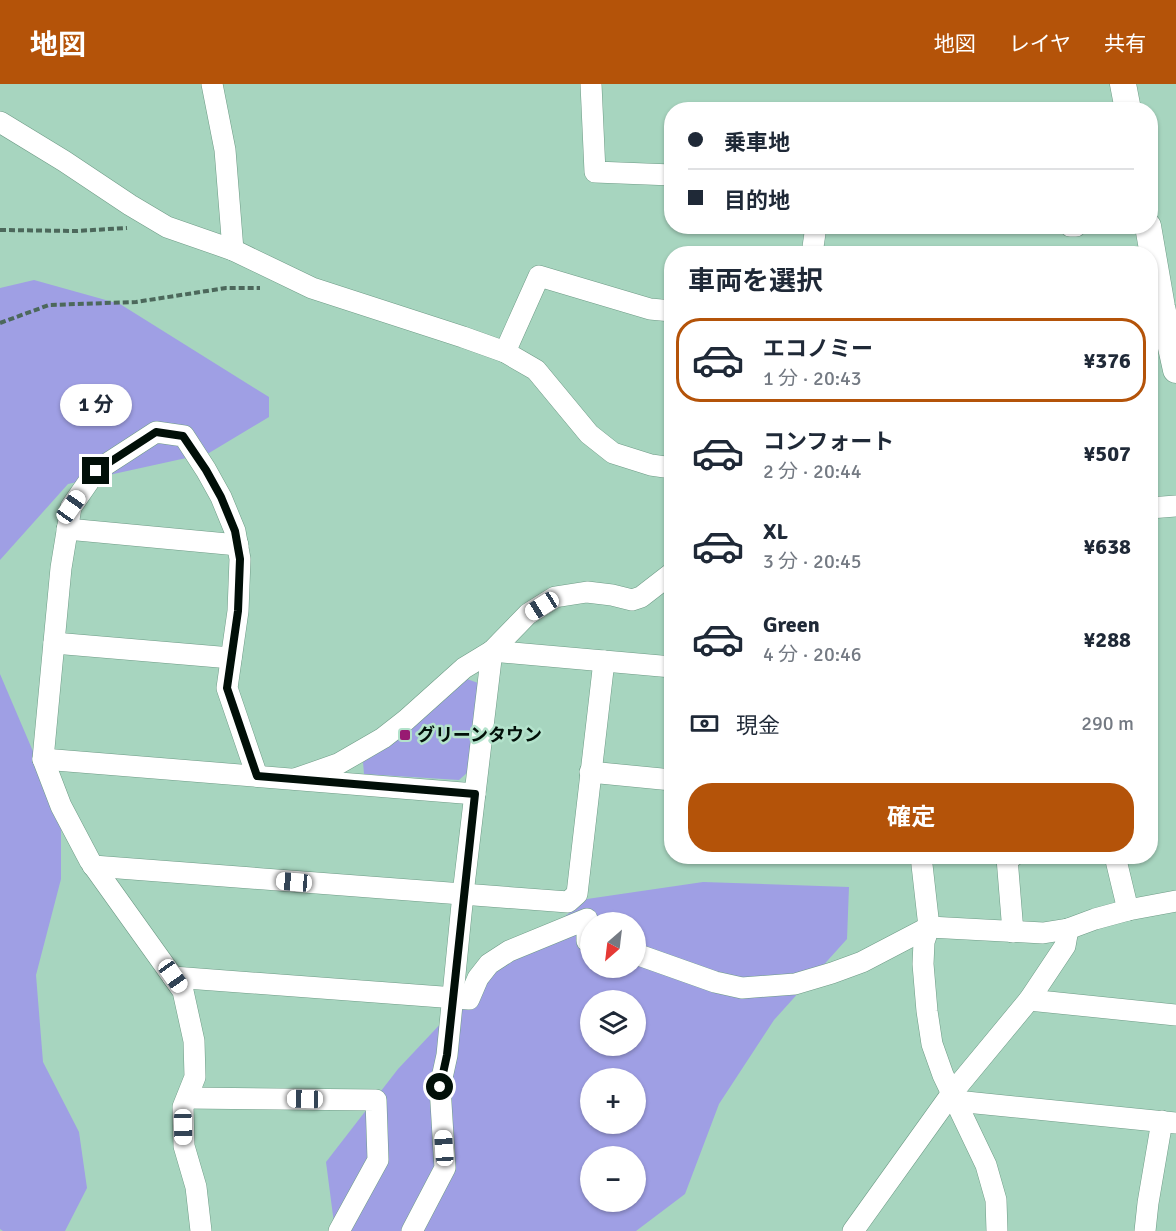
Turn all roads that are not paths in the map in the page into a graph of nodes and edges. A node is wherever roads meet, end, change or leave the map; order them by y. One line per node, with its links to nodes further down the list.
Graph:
1 (212, 84): 7 (street)
2 (591, 84): 6 (street)
3 (1123, 84): 4 (street)
4 (1126, 102)
5 (0, 122): 7 (street)
6 (664, 175)
7 (233, 250): 11 (street)
8 (1158, 288): 9 (street)
9 (1169, 305): 12 (street)
10 (664, 310): 11 (street)
11 (505, 352): 13 (street)
12 (1176, 370)
13 (664, 467)
14 (1176, 506): 15 (street)
15 (1158, 507)
16 (67, 529): 17 (street); 17 (street); 19 (street)
17 (238, 545): 21 (street)
18 (664, 579): 20 (street)
19 (54, 643): 21 (street); 24 (street)
20 (492, 651): 22 (street); 27 (street); 29 (street)
21 (231, 658): 26 (street)
22 (604, 661): 23 (street); 25 (street)
23 (664, 666)
24 (43, 759): 26 (street); 33 (street)
25 (590, 772): 28 (street); 34 (street)
26 (257, 776): 27 (street)
27 (295, 779): 29 (street)
28 (664, 779)
29 (475, 794): 34 (street)
30 (922, 864): 38 (street)
31 (1007, 864): 40 (street)
32 (1117, 864): 36 (street)
33 (93, 866): 34 (street); 42 (street)
34 (464, 894): 43 (street)
35 (1176, 901): 36 (street)
36 (1128, 910): 39 (street)
37 (580, 922): 43 (street)
38 (929, 927): 40 (street); 41 (street); 46 (street)
39 (1068, 929): 40 (street); 44 (street)
40 (1013, 932)
41 (646, 958)
42 (173, 976): 43 (street); 47 (street)
43 (453, 997): 51 (street)
44 (1029, 1000): 45 (street); 46 (street)
45 (1176, 1015)
46 (954, 1097): 48 (street); 52 (street); 53 (street)
47 (187, 1098): 49 (street); 50 (street)
48 (1169, 1122): 54 (street)
49 (201, 1231)
50 (339, 1231)
51 (412, 1231)
52 (853, 1231)
53 (997, 1231)
54 (1145, 1231)

